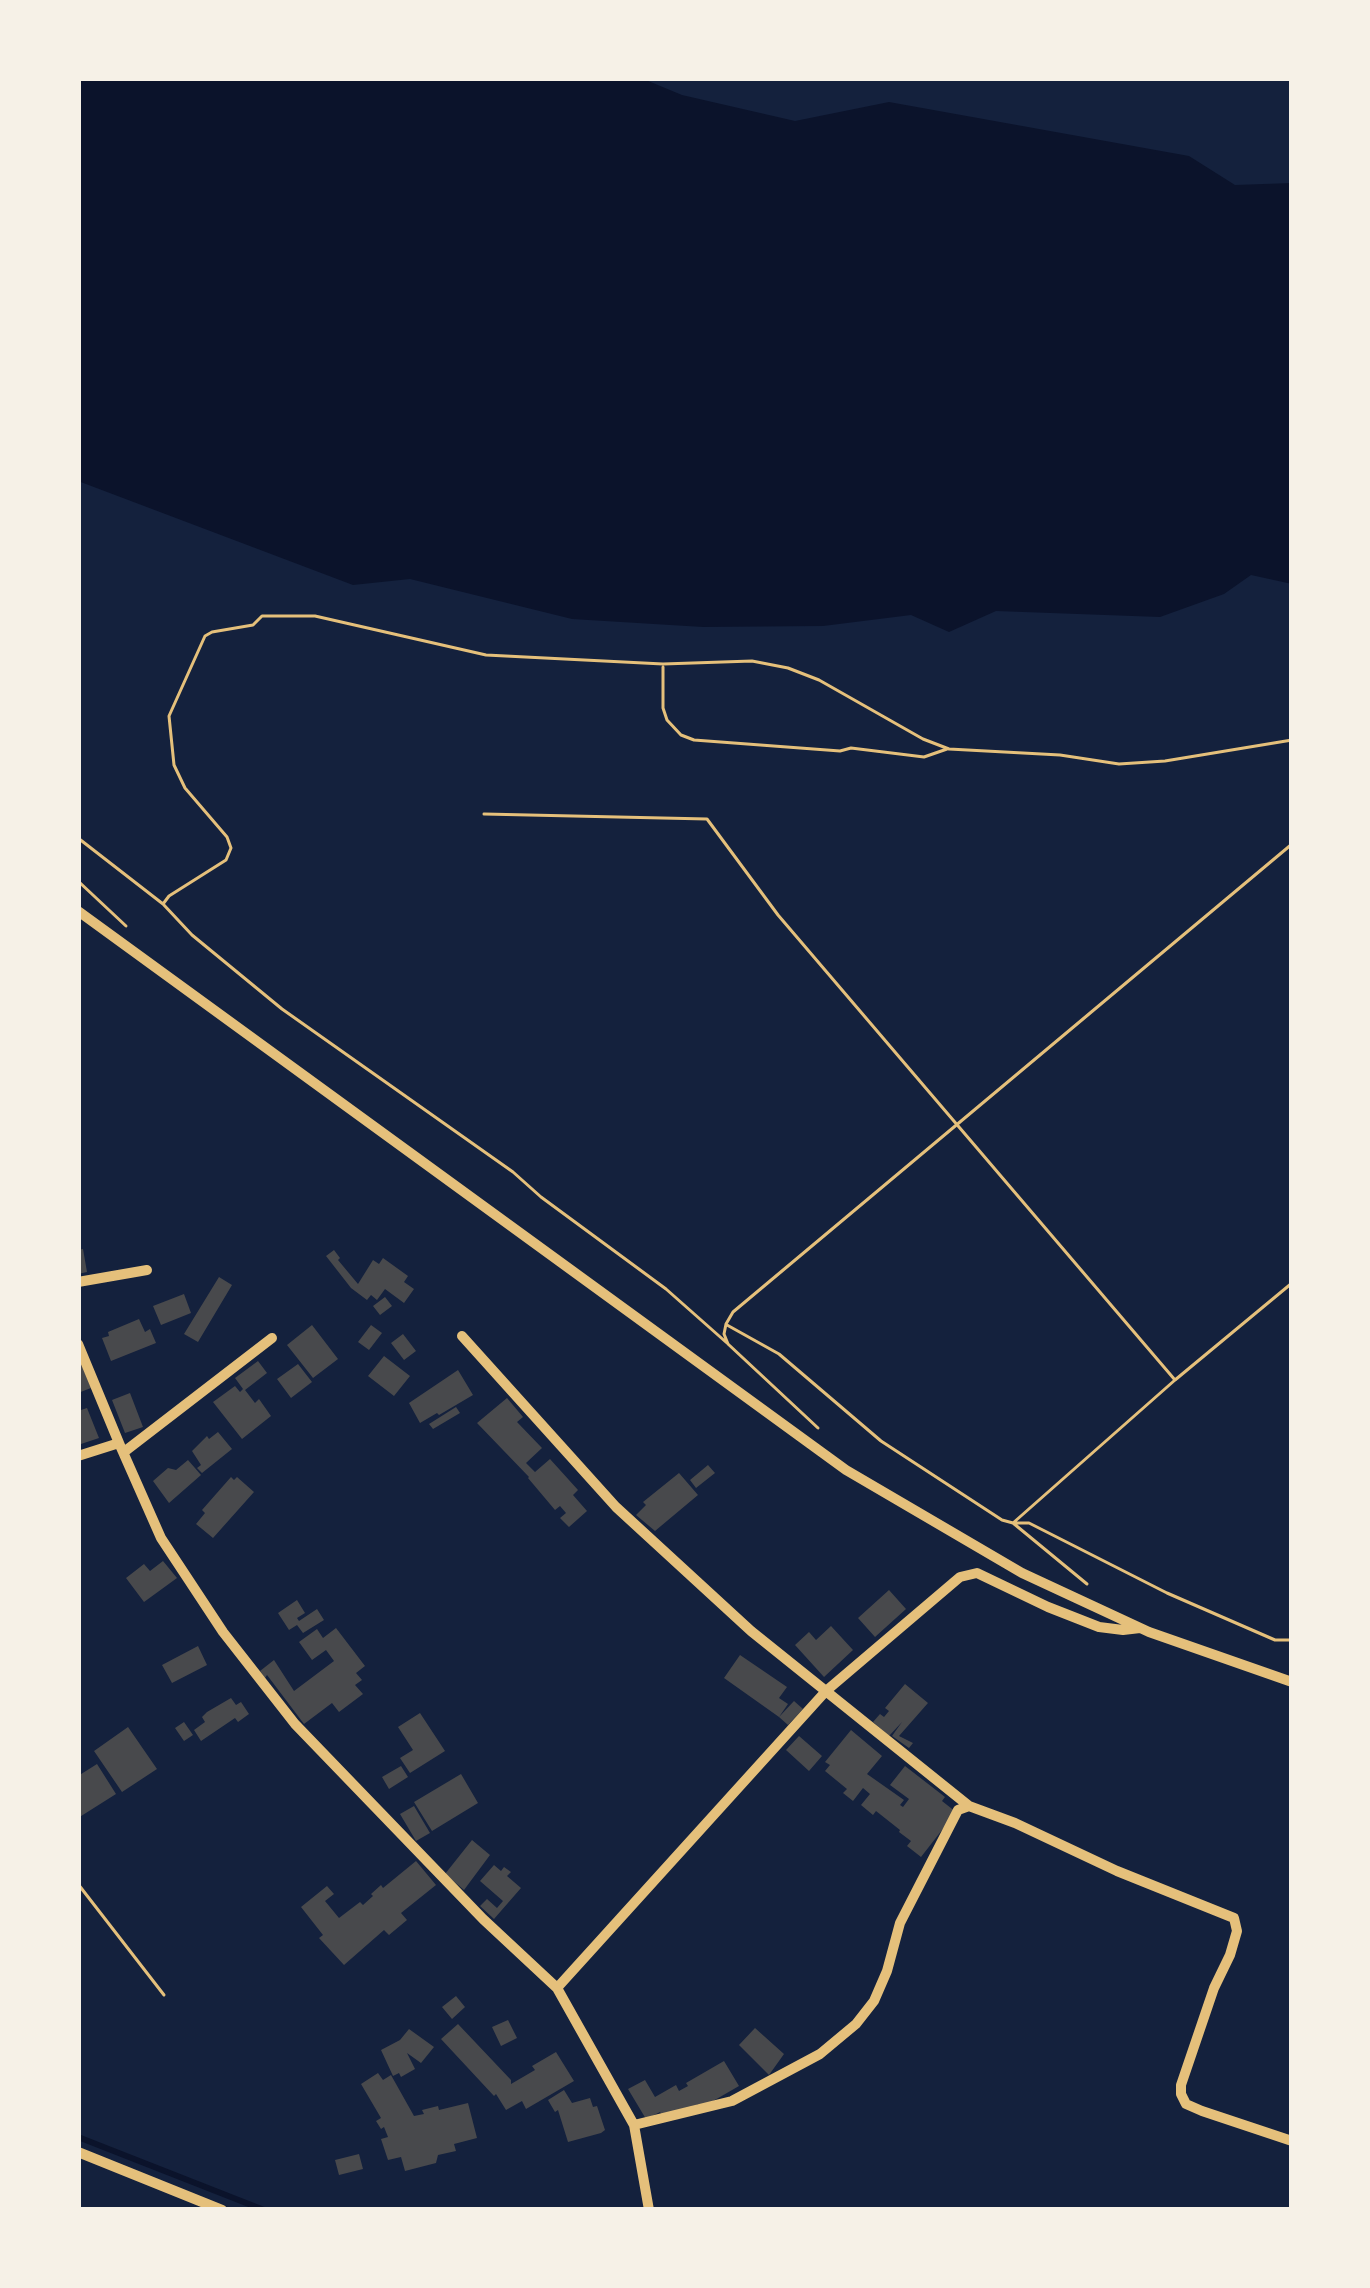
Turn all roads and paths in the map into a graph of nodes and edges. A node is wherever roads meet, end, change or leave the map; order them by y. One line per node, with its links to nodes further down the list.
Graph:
1 (662, 664): 3 (path); 3 (path); 7 (path)
2 (1292, 740): 3 (path)
3 (949, 749)
4 (484, 814): 9 (path)
5 (78, 838): 7 (path)
6 (1292, 844): 9 (path)
7 (163, 904): 17 (path)
8 (78, 911): 24 (street)
9 (957, 1124): 13 (path); 18 (path)
10 (147, 1270): 11 (street)
11 (78, 1282)
12 (1292, 1283): 18 (path)
13 (726, 1324): 17 (path); 22 (path)
14 (462, 1336): 27 (street)
15 (272, 1338): 20 (street)
16 (78, 1344): 20 (street)
17 (728, 1344): 19 (path)
18 (1175, 1380): 22 (path)
19 (819, 1430)
20 (122, 1448): 21 (street); 30 (street)
21 (78, 1456)
22 (1013, 1523): 23 (path); 25 (path)
23 (1085, 1583)
24 (1140, 1628): 26 (street); 27 (street)
25 (1292, 1640)
26 (1292, 1682)
27 (826, 1690): 28 (street); 30 (street)
28 (969, 1806): 32 (street); 33 (street)
29 (78, 1884): 31 (path)
30 (556, 1988): 32 (street)
31 (164, 1996)
32 (634, 2125): 36 (street)
33 (1292, 2141)
34 (78, 2152): 35 (street)
35 (222, 2210)
36 (649, 2210)

